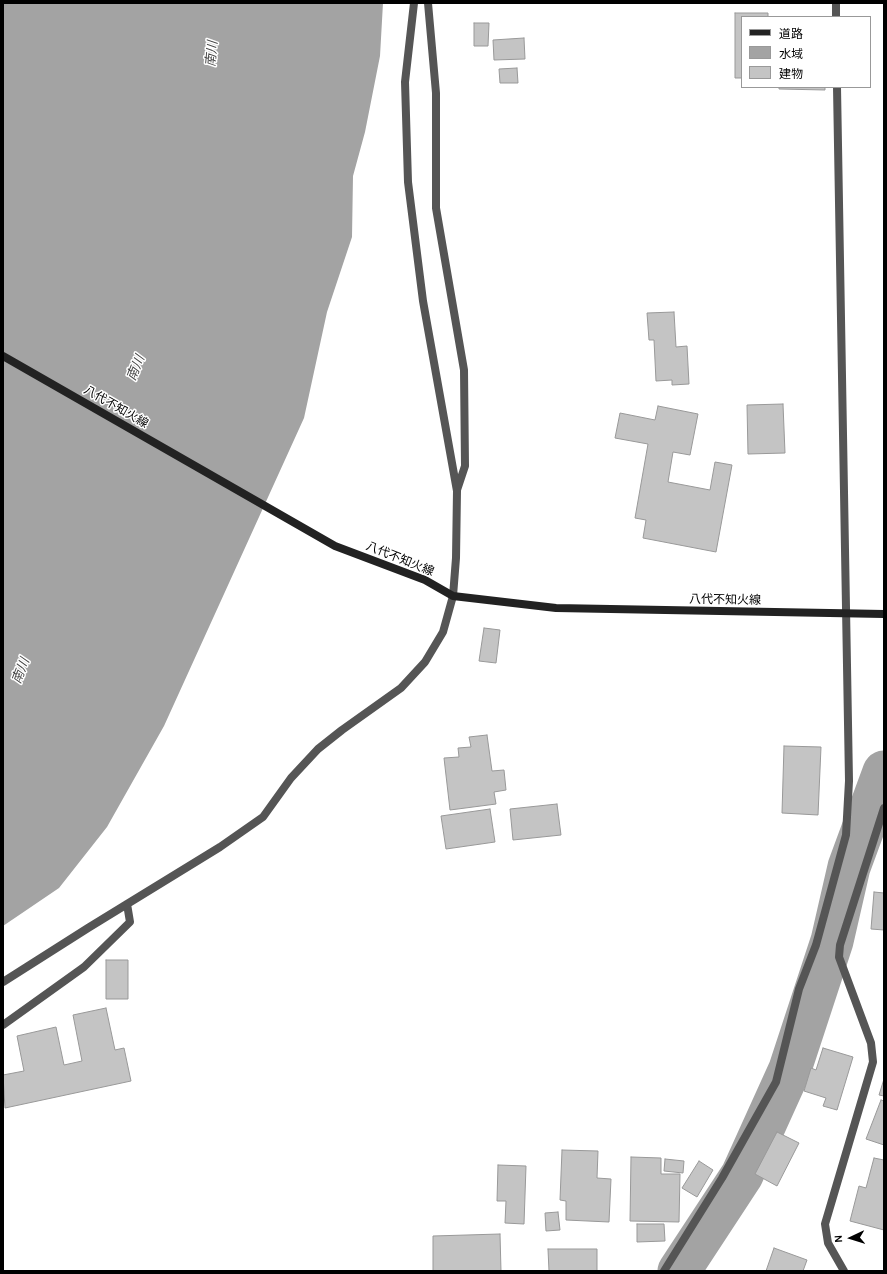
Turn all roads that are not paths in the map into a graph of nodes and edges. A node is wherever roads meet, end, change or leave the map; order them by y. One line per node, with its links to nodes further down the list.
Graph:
1 (414, 3): 7 (street)
2 (428, 3): 7 (street)
3 (836, 3): 4 (street)
4 (836, 16)
5 (837, 88): 9 (street)
6 (3, 356): 8 (main road, 八代不知火線)
7 (457, 491): 8 (street)
8 (453, 596): 9 (main road, 八代不知火線); 12 (street)
9 (845, 614): 10 (main road, 八代不知火線); 15 (street)
10 (884, 614)
11 (884, 808): 16 (street)
12 (127, 904): 13 (street); 14 (street)
13 (3, 982)
14 (3, 1025)
15 (664, 1271)
16 (844, 1271)

